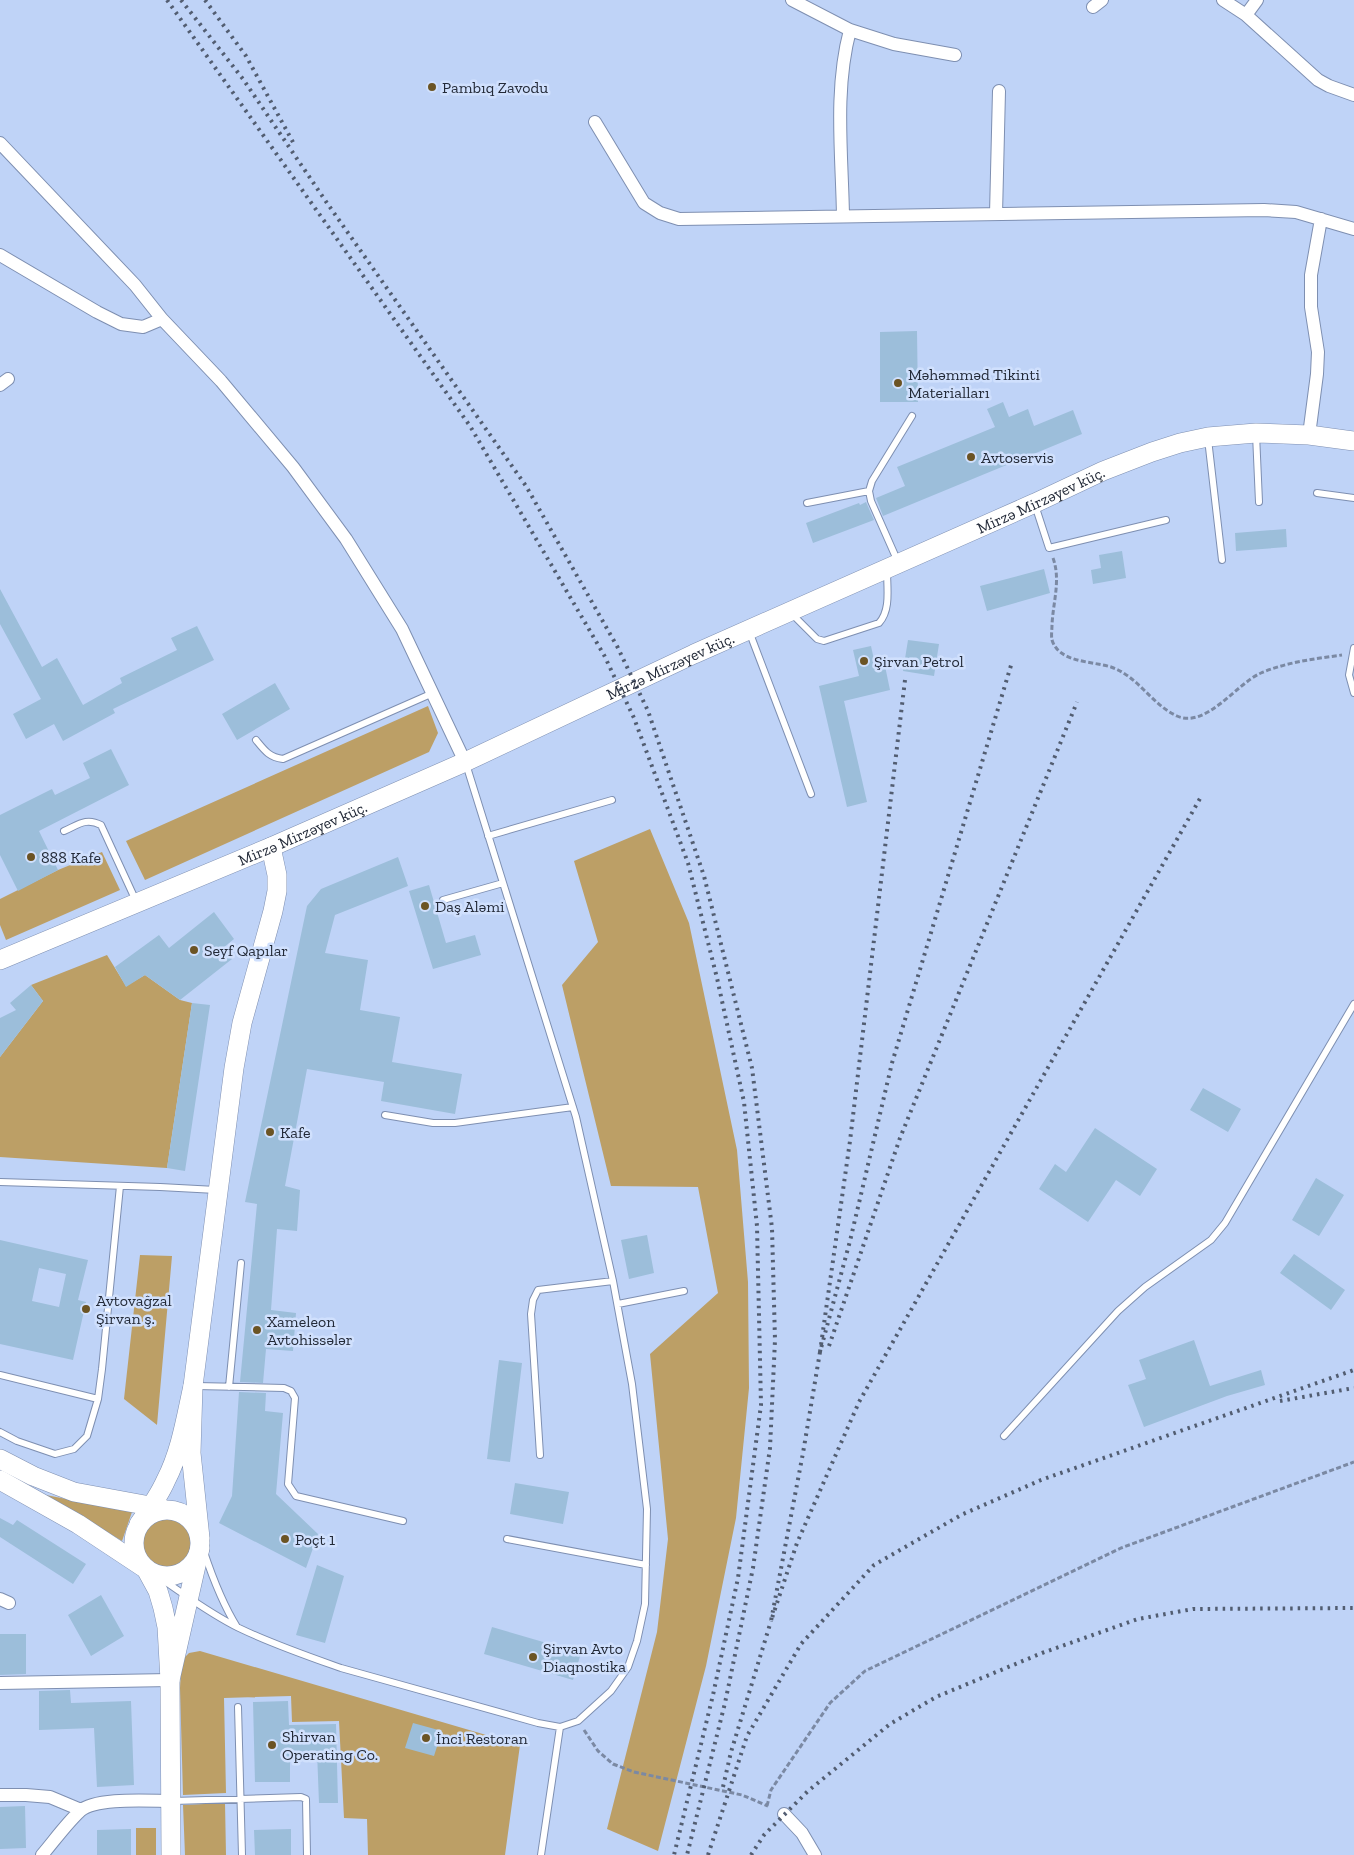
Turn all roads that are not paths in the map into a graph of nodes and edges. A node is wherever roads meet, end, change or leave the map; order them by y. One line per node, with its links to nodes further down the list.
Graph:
1 (792, 0): 5 (street)
2 (1223, 0): 4 (street)
3 (1257, 0): 4 (street)
4 (1246, 15): 8 (street)
5 (850, 30): 6 (street); 12 (street)
6 (955, 55)
7 (999, 91): 11 (street)
8 (1354, 95)
9 (596, 122): 12 (street)
10 (0, 143): 16 (street)
11 (996, 214): 12 (street); 13 (street)
12 (843, 216)
13 (1321, 219): 14 (street); 19 (street)
14 (1354, 228)
15 (0, 255): 16 (street)
16 (162, 318): 34 (street)
17 (912, 416): 22 (lane)
18 (1256, 433): 19 (main road, Mirzə Mirzəyev küç.); 20 (main road, Mirzə Mirzəyev küç.); 25 (lane)
19 (1309, 435): 21 (main road, Mirzə Mirzəyev küç.)
20 (1208, 437): 27 (main road, Mirzə Mirzəyev küç.); 29 (lane)
21 (1354, 441)
22 (869, 491): 26 (lane); 30 (lane)
23 (1317, 493): 24 (lane)
24 (1354, 498)
25 (1258, 502)
26 (807, 503)
27 (1035, 503): 28 (lane); 30 (main road, Mirzə Mirzəyev küç.)
28 (1166, 520)
29 (1222, 560)
30 (892, 566): 31 (main road, Mirzə Mirzəyev küç.); 31 (lane)
31 (790, 612): 32 (main road, Mirzə Mirzəyev küç.)
32 (749, 630): 37 (main road, Mirzə Mirzəyev küç.); 38 (lane)
33 (1353, 651): 35 (lane)
34 (433, 693): 36 (lane); 37 (street)
35 (1354, 693)
36 (256, 740)
37 (465, 762): 41 (lane); 42 (main road, Mirzə Mirzəyev küç.)
38 (811, 794)
39 (612, 800): 41 (lane)
40 (64, 831): 45 (lane)
41 (488, 836): 43 (lane)
42 (271, 847): 45 (main road, Mirzə Mirzəyev küç.); 52 (main road)
43 (503, 883): 44 (lane); 48 (lane)
44 (444, 900)
45 (136, 902): 46 (main road, Mirzə Mirzəyev küç.)
46 (1, 957)
47 (1354, 1004): 62 (lane)
48 (573, 1107): 49 (lane); 54 (lane)
49 (385, 1115)
50 (0, 1182): 51 (lane)
51 (120, 1186): 52 (lane); 60 (lane)
52 (217, 1190): 58 (main road)
53 (242, 1263): 59 (lane)
54 (613, 1280): 56 (lane); 63 (lane)
55 (684, 1291): 56 (lane)
56 (618, 1304): 72 (lane)
57 (0, 1375): 60 (lane)
58 (193, 1386): 59 (lane); 66 (main road); 71 (main road)
59 (229, 1387): 68 (lane)
60 (98, 1399): 61 (lane)
61 (0, 1432)
62 (1004, 1436)
63 (540, 1455)
64 (0, 1459): 66 (main road)
65 (0, 1480): 73 (main road)
66 (151, 1506): 67 (main road); 69 (main road)
67 (175, 1510): 69 (main road); 71 (main road)
68 (403, 1521)
69 (139, 1524): 73 (main road)
70 (507, 1539): 72 (lane)
71 (200, 1543): 73 (main road); 74 (main road); 75 (lane)
72 (646, 1565): 79 (lane)
73 (150, 1571): 74 (lane); 76 (main road)
74 (188, 1597): 75 (lane); 76 (main road)
75 (238, 1628): 79 (lane)
76 (170, 1680): 77 (street); 82 (main road)
77 (0, 1683)
78 (238, 1707): 81 (lane)
79 (560, 1727): 89 (lane)
80 (0, 1795): 83 (street)
81 (241, 1798): 82 (lane); 87 (lane); 88 (lane)
82 (171, 1801): 83 (street); 86 (main road)
83 (81, 1810): 85 (street)
84 (784, 1814): 90 (street)
85 (42, 1855)
86 (171, 1855)
87 (242, 1855)
88 (307, 1855)
89 (541, 1855)
90 (815, 1855)

